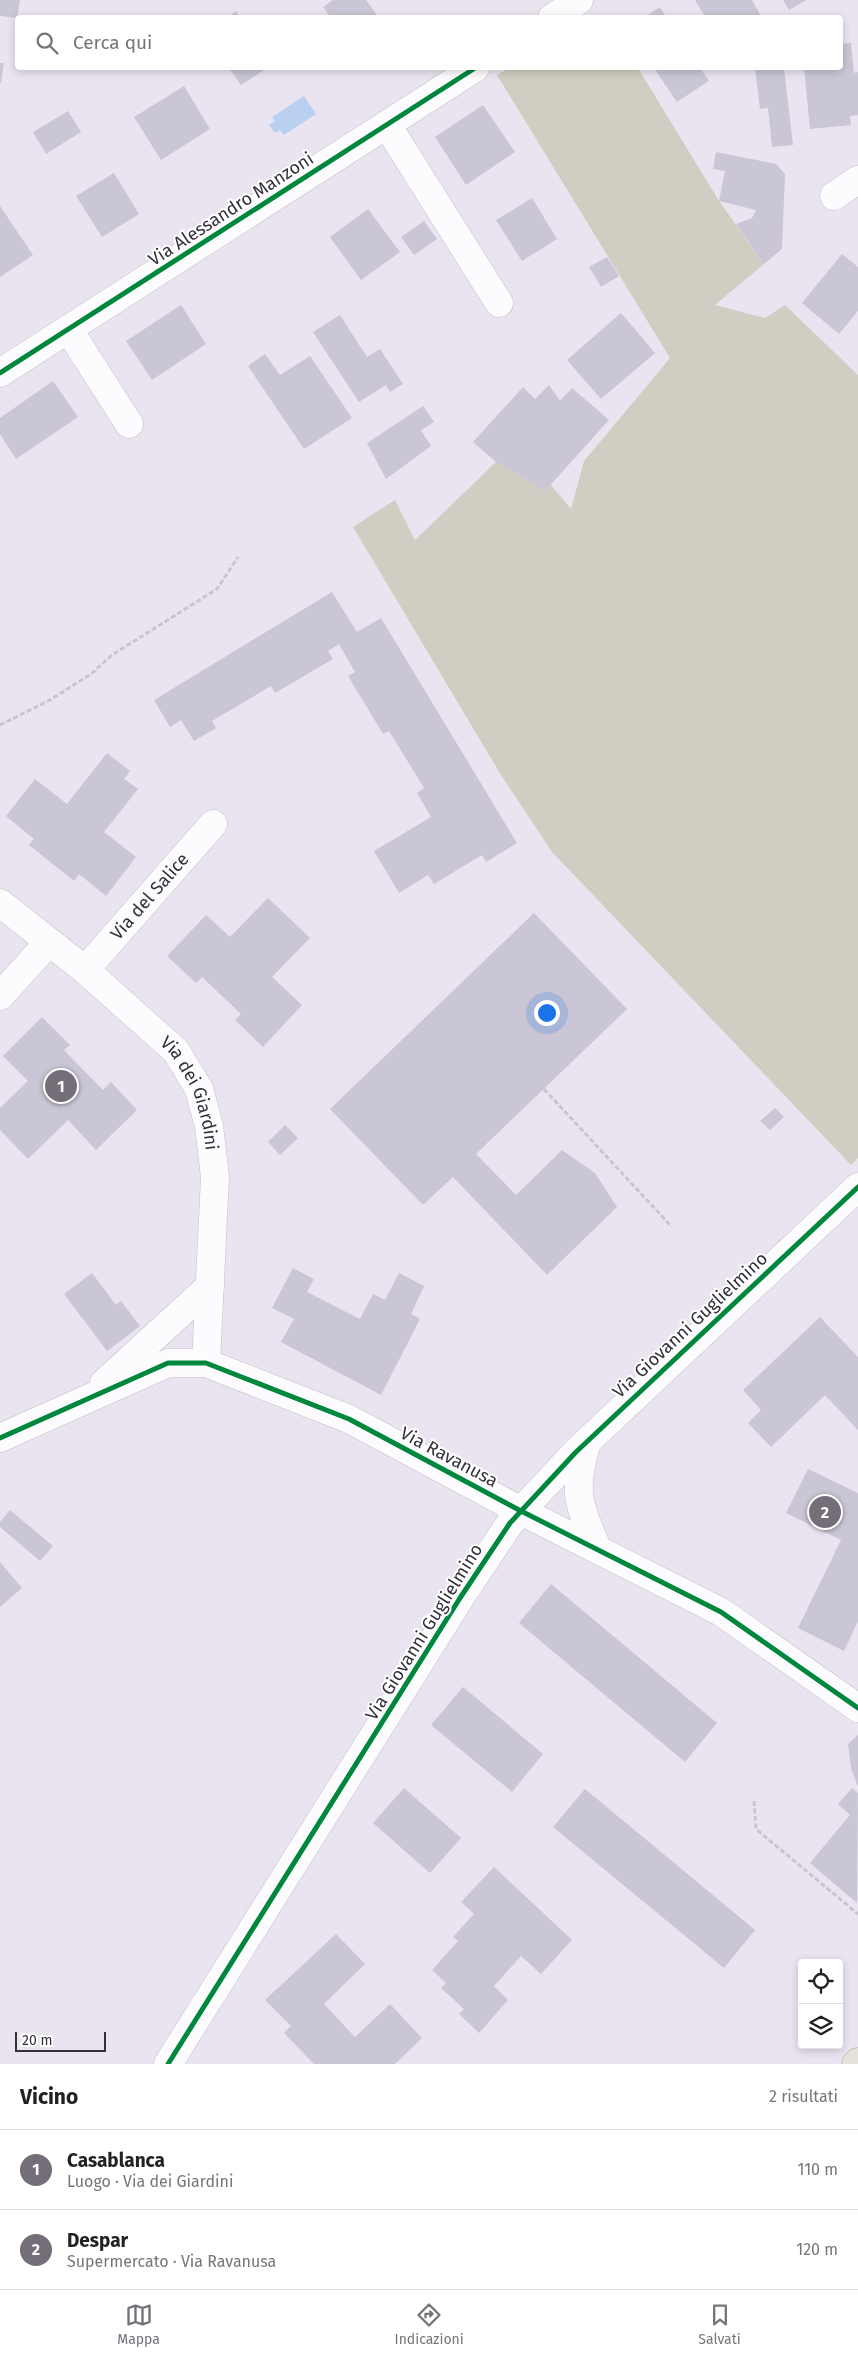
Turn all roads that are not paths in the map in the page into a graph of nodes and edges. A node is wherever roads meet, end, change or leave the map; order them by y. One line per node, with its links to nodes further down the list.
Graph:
1 (579, 0): 2 (street)
2 (556, 15)
3 (472, 70): 4 (street, Via Alessandro Manzoni)
4 (387, 126): 7 (street); 8 (street, Via Alessandro Manzoni)
5 (858, 180): 6 (street)
6 (834, 196)
7 (500, 303)
8 (69, 330): 9 (street, Via Alessandro Manzoni); 10 (street)
9 (0, 373)
10 (129, 424)
11 (213, 824): 14 (street, Via del Salice)
12 (0, 903): 13 (street, Via dei Giardini)
13 (49, 942): 14 (street, Via dei Giardini); 15 (street)
14 (85, 970): 17 (street, Via dei Giardini)
15 (0, 996)
16 (858, 1187): 21 (street, Via Giovanni Guglielmino)
17 (210, 1286): 18 (street, Via dei Giardini); 19 (street)
18 (206, 1363): 19 (street, Via Ravanusa); 22 (street, Via Ravanusa)
19 (87, 1399): 20 (street, Via Ravanusa)
20 (0, 1438)
21 (588, 1440): 22 (street, Via Giovanni Guglielmino); 23 (street)
22 (521, 1511): 23 (street, Via Ravanusa); 25 (street, Via Giovanni Guglielmino)
23 (598, 1550): 24 (street, Via Ravanusa)
24 (858, 1708)
25 (168, 2064)

